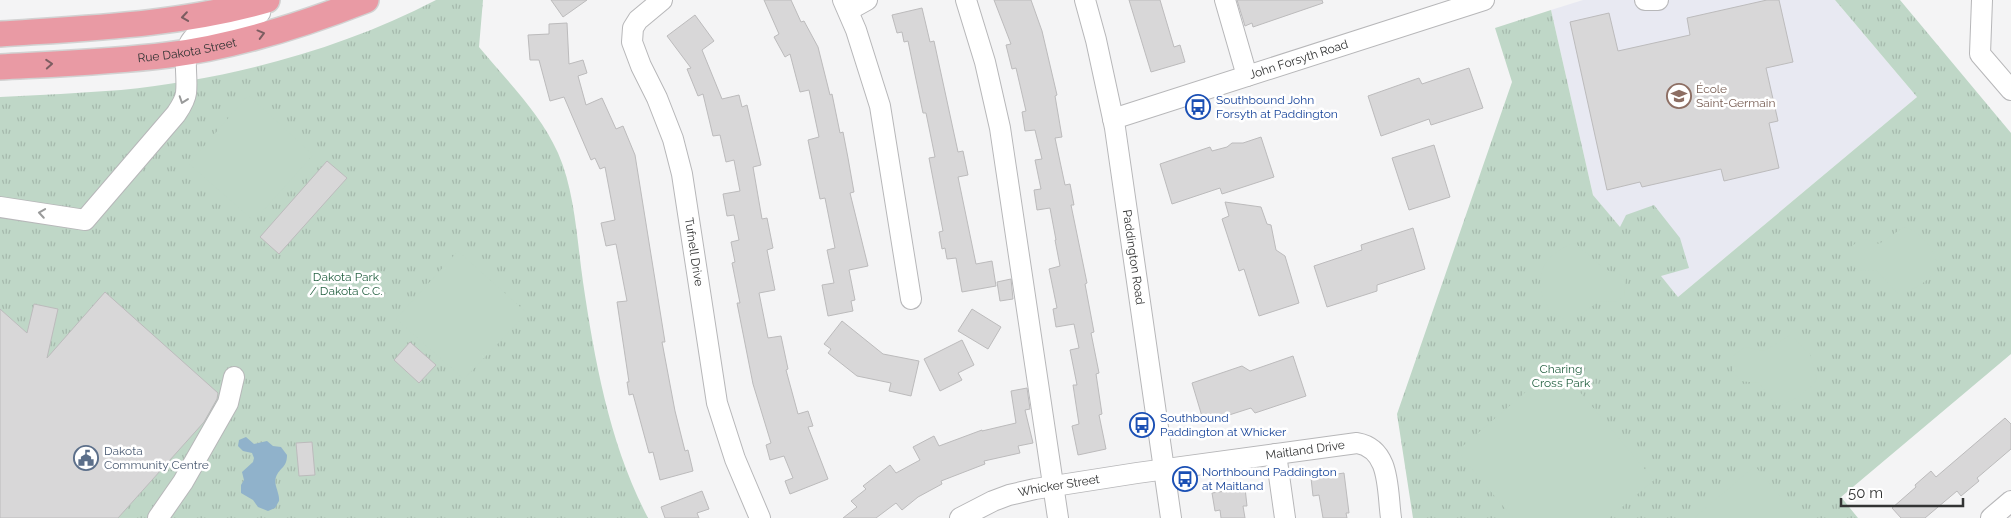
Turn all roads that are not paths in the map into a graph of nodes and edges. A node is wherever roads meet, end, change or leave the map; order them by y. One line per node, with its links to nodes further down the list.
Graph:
1 (267, 0): 14 (main road, one-way to 14)
2 (279, 0): 15 (street)
3 (366, 0): 15 (main road, Rue Dakota Street, one-way to 3)
4 (662, 0): 28 (street, Tufnell Drive)
5 (867, 0): 13 (street)
6 (966, 0): 25 (street)
7 (1085, 0): 19 (street, Paddington Road)
8 (1225, 0): 17 (street)
9 (1484, 0): 17 (street, John Forsyth Road)
10 (1645, 0): 11 (street)
11 (1658, 0)
12 (1982, 0): 18 (street)
13 (846, 5): 21 (street)
14 (0, 34)
15 (184, 52): 16 (main road, Rue Dakota Street, one-way to 15); 20 (street, one-way to 20)
16 (0, 67)
17 (1247, 76): 19 (street, John Forsyth Road)
18 (2011, 90)
19 (1113, 119): 24 (street, Paddington Road)
20 (0, 207)
21 (911, 300)
22 (234, 377): 27 (street)
23 (1276, 454): 24 (street, Maitland Drive); 32 (street); 33 (street, Maitland Drive)
24 (1164, 470): 25 (street, Whicker Street); 31 (street, Paddington Road)
25 (1052, 486): 29 (street, Whicker Street); 30 (street)
26 (2011, 501): 34 (street)
27 (158, 518)
28 (760, 518)
29 (960, 518)
30 (1058, 518)
31 (1171, 518)
32 (1285, 518)
33 (1391, 518)
34 (1991, 518)

